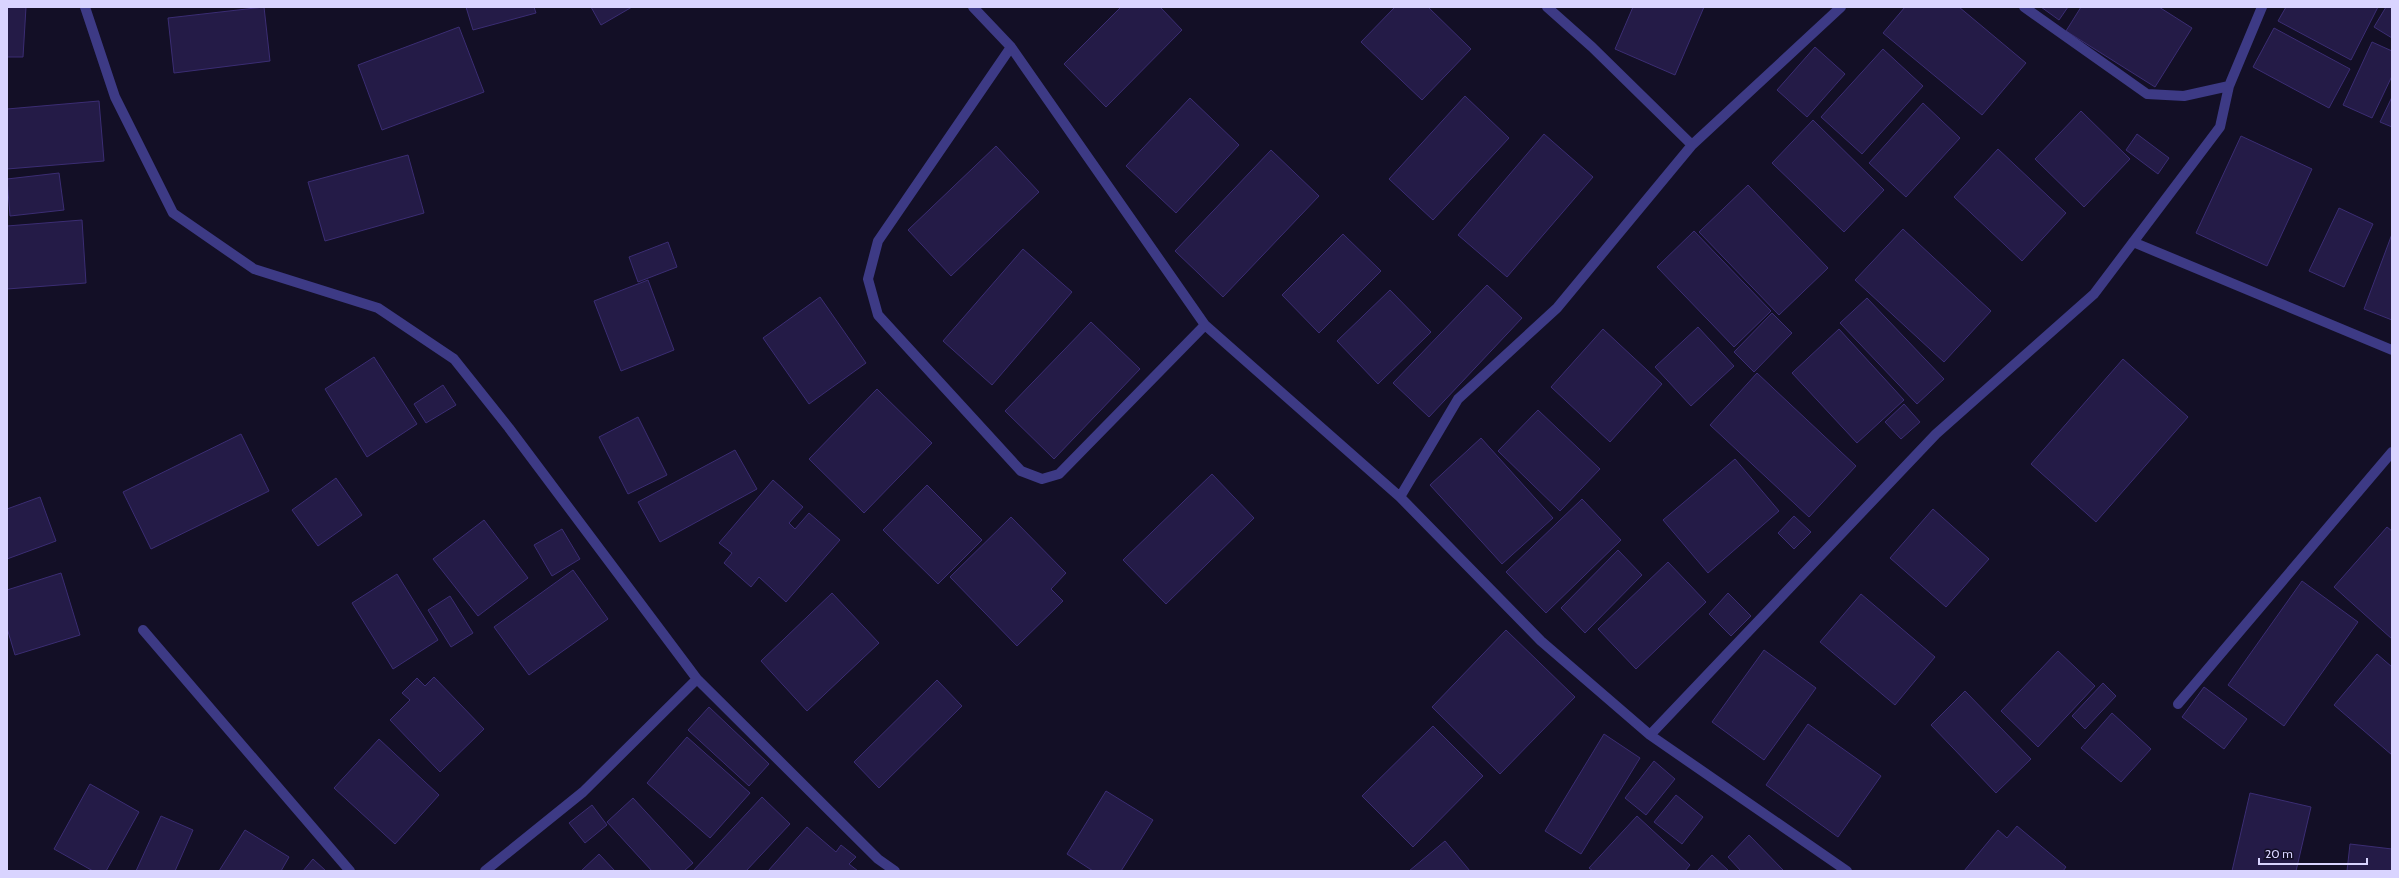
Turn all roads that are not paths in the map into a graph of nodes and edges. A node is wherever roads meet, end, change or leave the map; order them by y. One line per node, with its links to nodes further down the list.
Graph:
1 (85, 7): 16 (street)
2 (973, 7): 7 (street)
3 (1546, 7): 9 (street)
4 (1841, 7): 9 (street)
5 (2024, 7): 8 (street)
6 (2262, 7): 8 (street)
7 (1011, 47): 11 (street); 11 (street)
8 (2229, 86): 10 (street)
9 (1692, 145): 14 (street)
10 (2133, 242): 12 (street); 18 (street)
11 (1205, 325): 14 (street)
12 (2392, 350)
13 (2392, 452): 17 (street)
14 (1400, 497): 18 (street)
15 (143, 630): 19 (street)
16 (697, 679): 20 (street); 21 (street)
17 (2178, 704)
18 (1650, 735): 22 (street)
19 (350, 871)
20 (485, 871)
21 (895, 871)
22 (1847, 871)

